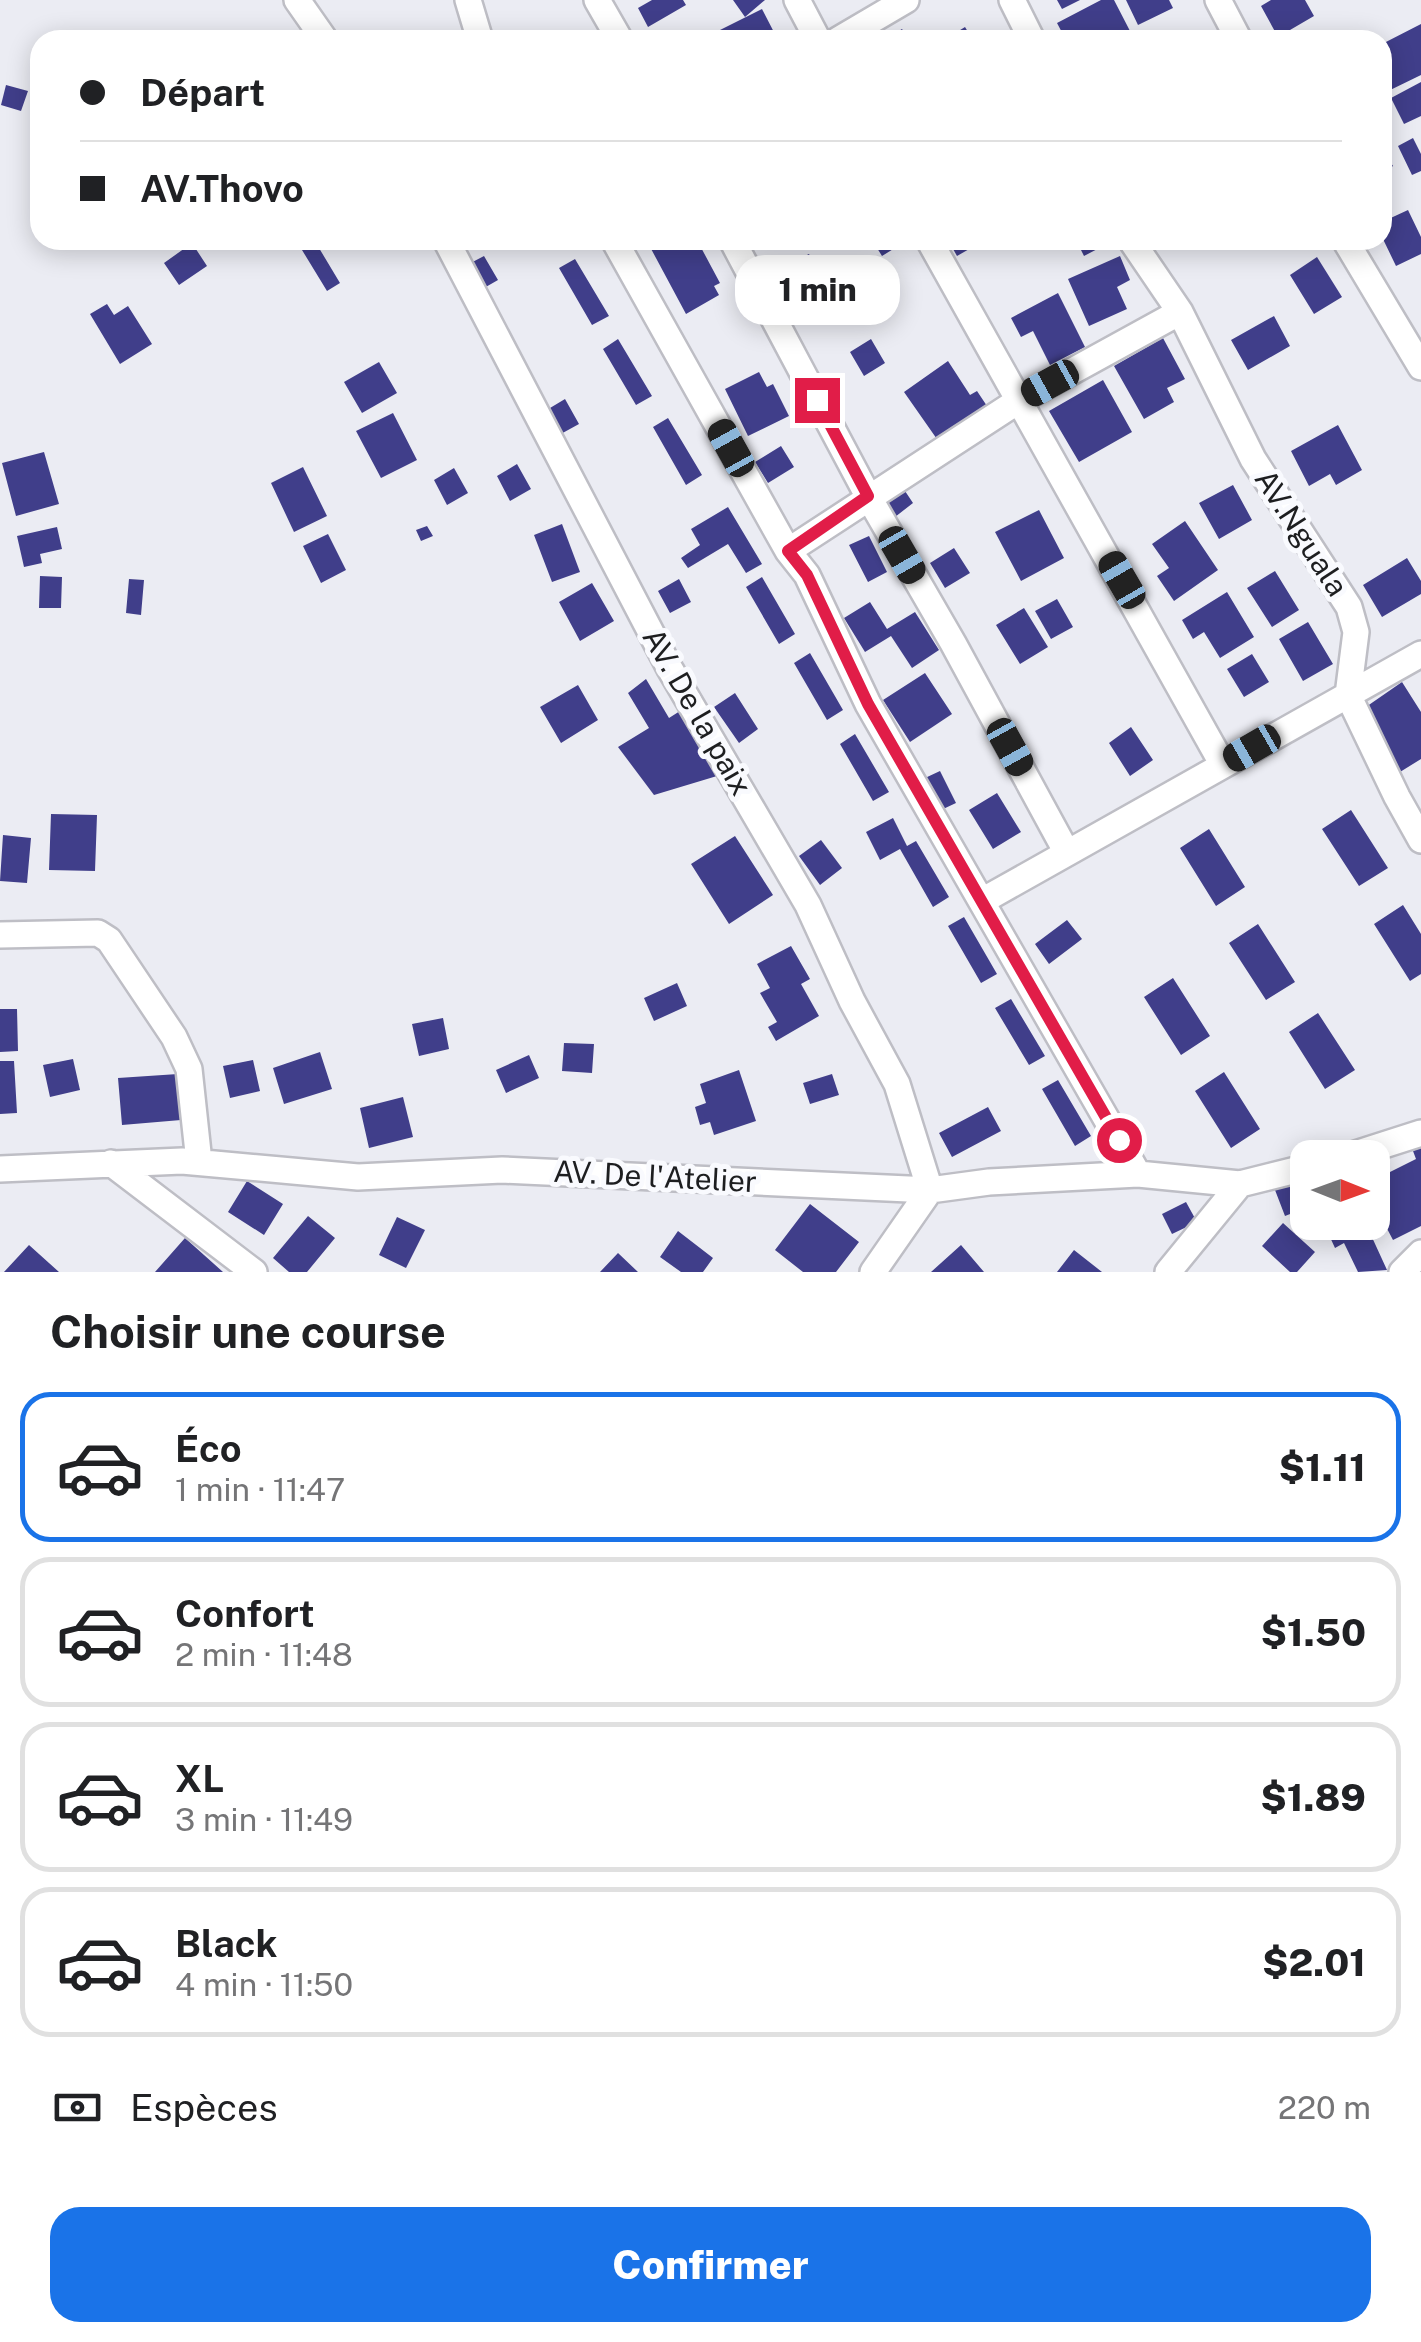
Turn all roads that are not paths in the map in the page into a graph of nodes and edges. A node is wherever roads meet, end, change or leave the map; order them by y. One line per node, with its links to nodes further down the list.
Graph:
1 (297, 0): 8 (street)
2 (468, 0): 9 (street)
3 (597, 0): 10 (street)
4 (797, 0): 11 (street)
5 (906, 0): 12 (street)
6 (1012, 0): 13 (street)
7 (1218, 0): 14 (street)
8 (318, 30)
9 (477, 30)
10 (614, 30)
11 (813, 30)
12 (855, 30)
13 (1027, 30)
14 (1234, 30)
15 (460, 250): 41 (street, AV. De la paix)
16 (620, 250): 25 (street)
17 (737, 250): 24 (street)
18 (935, 250): 23 (street)
19 (1138, 250): 21 (street, AV.Nguala)
20 (1351, 250): 22 (street)
21 (1180, 312): 23 (street); 27 (street, AV.Nguala)
22 (1421, 367)
23 (1018, 401): 24 (street); 28 (street)
24 (868, 496): 25 (street); 30 (street)
25 (788, 551): 31 (street)
26 (1421, 654): 27 (street)
27 (1348, 695): 28 (street); 29 (street)
28 (1223, 764): 30 (street)
29 (1421, 840)
30 (1066, 851): 31 (street)
31 (982, 900): 39 (street)
32 (0, 934): 35 (street)
33 (1421, 1133): 34 (street)
34 (1390, 1143)
35 (198, 1162): 36 (street, AV. De l'Atelier); 41 (street, AV. De l'Atelier)
36 (111, 1163): 37 (street, AV. De l'Atelier); 43 (street)
37 (0, 1169)
38 (1290, 1172): 40 (street, AV. De l'Atelier)
39 (1138, 1174): 40 (street, AV. De l'Atelier); 41 (street, AV. De l'Atelier)
40 (1240, 1184): 45 (street)
41 (930, 1190): 44 (street)
42 (1421, 1253): 46 (street)
43 (254, 1272)
44 (873, 1272)
45 (1168, 1272)
46 (1402, 1272)

